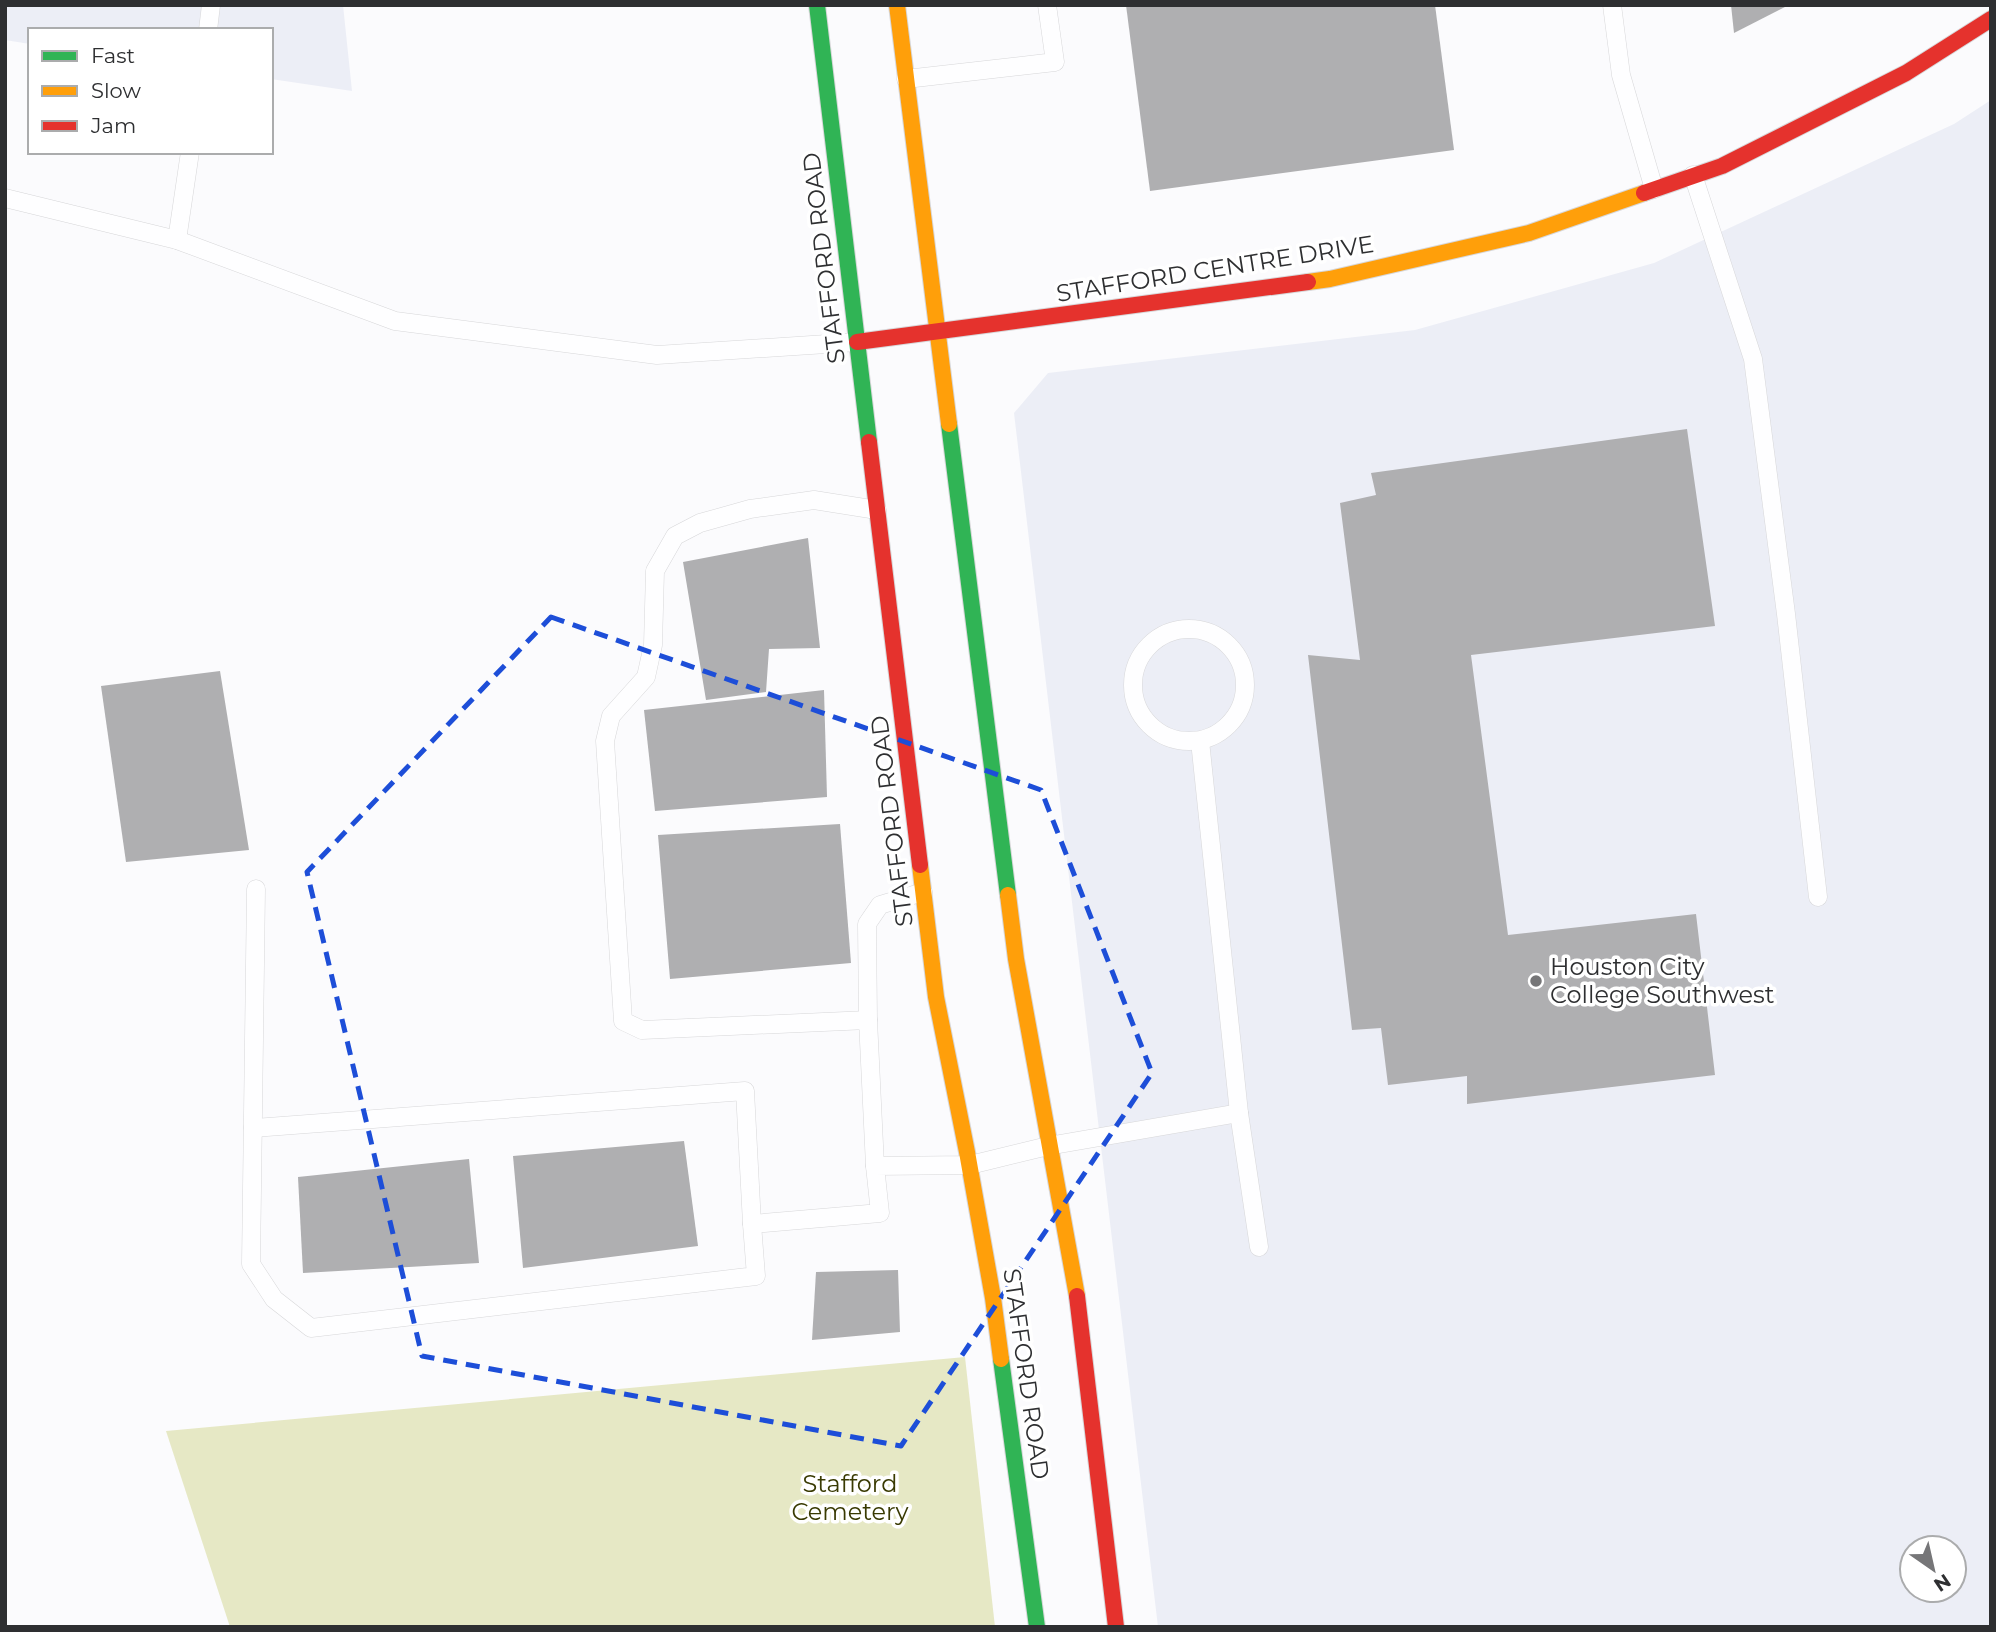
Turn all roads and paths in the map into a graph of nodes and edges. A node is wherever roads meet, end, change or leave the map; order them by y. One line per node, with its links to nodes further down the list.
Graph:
1 (211, 5): 7 (lane)
2 (817, 5): 15 (main road, STAFFORD ROAD)
3 (897, 5): 8 (main road)
4 (1047, 5): 8 (lane)
5 (1612, 5): 11 (lane)
6 (1991, 19): 10 (main road, STAFFORD CENTRE DRIVE)
7 (208, 28)
8 (906, 79): 14 (main road)
9 (190, 154): 13 (lane)
10 (1693, 175): 11 (main road, STAFFORD CENTRE DRIVE); 20 (lane)
11 (1654, 189): 14 (main road, STAFFORD CENTRE DRIVE)
12 (5, 198): 13 (lane)
13 (177, 240): 15 (lane)
14 (937, 332): 15 (main road, STAFFORD CENTRE DRIVE); 24 (main road)
15 (857, 342): 16 (main road, STAFFORD ROAD)
16 (877, 510): 19 (main road, STAFFORD ROAD); 21 (lane)
17 (1200, 741): 17 (lane); 22 (lane)
18 (256, 889): 23 (lane)
19 (923, 892): 21 (lane); 25 (main road, STAFFORD ROAD)
20 (1818, 897)
21 (868, 1020): 26 (lane)
22 (1239, 1114): 24 (lane); 28 (lane)
23 (253, 1128): 27 (lane); 27 (lane)
24 (1048, 1146): 25 (lane); 30 (main road)
25 (970, 1165): 26 (lane); 29 (main road, STAFFORD ROAD)
26 (875, 1166): 27 (lane)
27 (752, 1224)
28 (1259, 1247)
29 (1037, 1627)
30 (1116, 1627)

